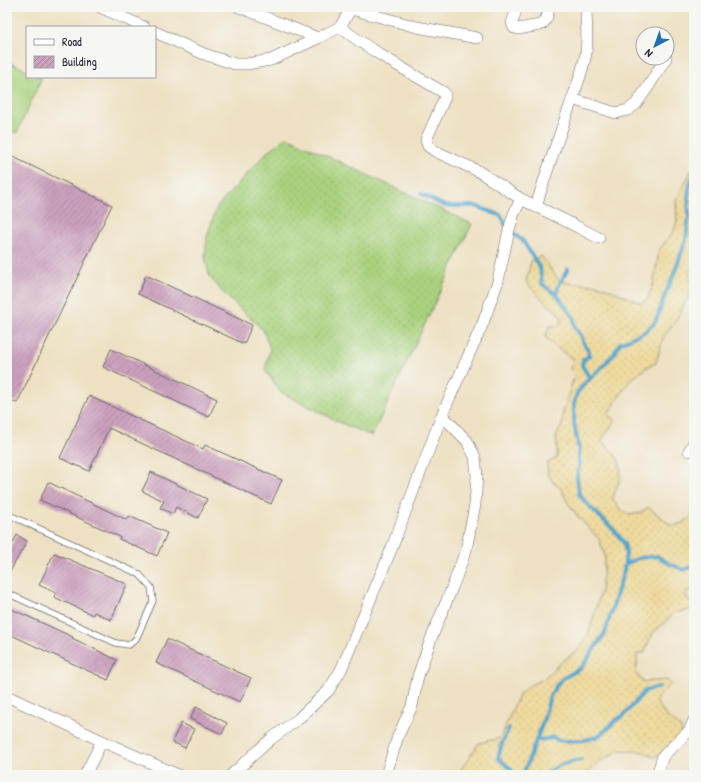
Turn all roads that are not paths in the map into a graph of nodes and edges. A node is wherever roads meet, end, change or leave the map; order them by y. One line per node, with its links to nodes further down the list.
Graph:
1 (100, 7): 7 (street)
2 (239, 7): 10 (street)
3 (516, 7): 4 (street)
4 (549, 7)
5 (586, 7): 13 (street)
6 (351, 8): 8 (street); 11 (street)
7 (142, 26)
8 (340, 27): 10 (street); 14 (street)
9 (156, 32): 10 (street)
10 (318, 38)
11 (477, 38)
12 (661, 66): 13 (street)
13 (572, 99): 15 (street)
14 (521, 199): 15 (street); 17 (street)
15 (536, 207): 16 (street)
16 (599, 238)
17 (442, 415): 25 (street); 26 (street)
18 (7, 514): 19 (lane)
19 (7, 593)
20 (7, 696): 22 (street)
21 (694, 720): 27 (street)
22 (102, 741): 23 (street); 24 (street)
23 (85, 775)
24 (178, 775)
25 (231, 775)
26 (386, 775)
27 (657, 775)

